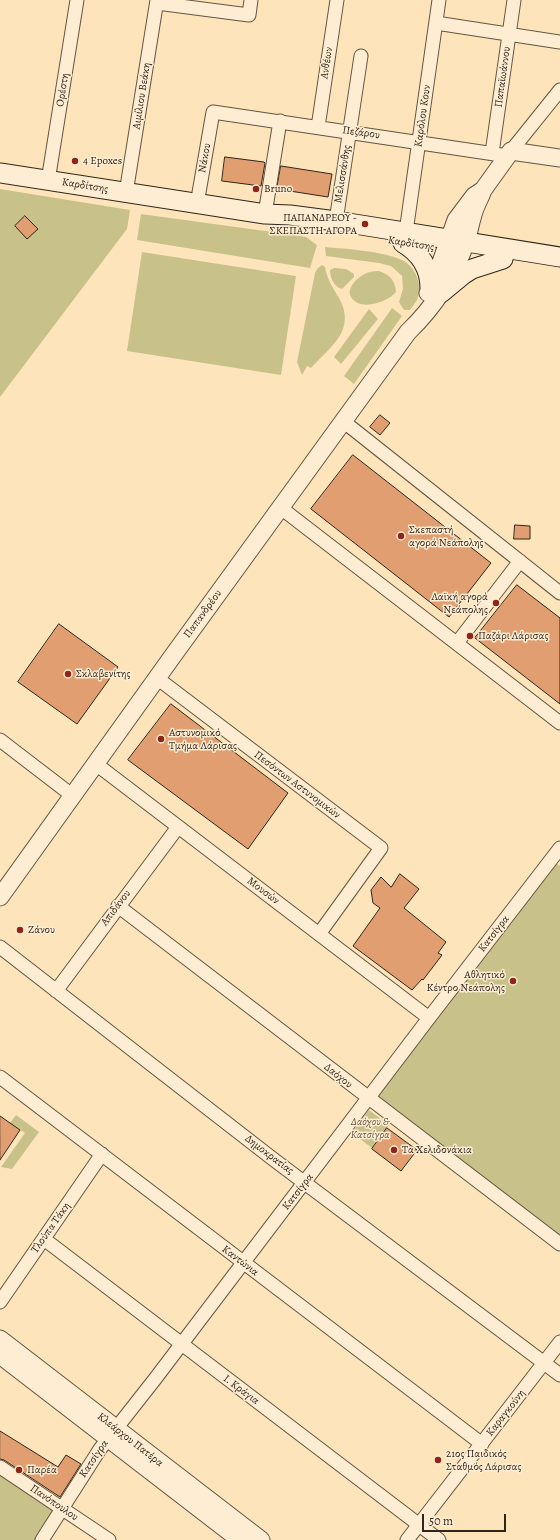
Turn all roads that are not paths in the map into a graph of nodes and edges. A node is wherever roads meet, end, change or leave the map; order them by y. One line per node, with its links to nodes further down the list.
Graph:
1 (77, 0): 20 (street, Ορέστη)
2 (251, 0): 6 (street)
3 (337, 0): 14 (street, Ανθέων)
4 (439, 0): 7 (street, Καρόλου Κουν)
5 (514, 0): 8 (street, Παπαϊωάννου)
6 (157, 2): 22 (street, Αιμίλιου Βεάκη)
7 (436, 23): 8 (street); 16 (street, Καρόλου Κουν)
8 (509, 34): 9 (street); 17 (street, Παπαϊωάννου)
9 (560, 42)
10 (361, 56): 15 (street, Μελισσάνθης)
11 (560, 90): 17 (street)
12 (213, 112): 13 (street, Πεζάρου); 23 (street, Νάκου)
13 (280, 121): 14 (street, Πεζάρου); 24 (street)
14 (318, 127): 15 (street, Πεζάρου)
15 (350, 132): 16 (street, Πεζάρου); 25 (street, Μελισσάνθης)
16 (420, 142): 17 (street, Πεζάρου); 26 (street, Καρόλου Κουν)
17 (504, 154): 18 (street); 21 (street)
18 (560, 158)
19 (0, 173): 20 (main road, Καρδίτσης)
20 (48, 181): 22 (main road, Καρδίτσης)
21 (483, 190): 27 (street); 27 (street)
22 (126, 193): 23 (main road, Καρδίτσης)
23 (197, 204): 24 (main road, Καρδίτσης)
24 (265, 214): 25 (main road, Καρδίτσης); 26 (main road, Καρδίτσης)
25 (336, 221): 26 (main road, Καρδίτσης)
26 (404, 237): 27 (main road, Καρδίτσης); 31 (main road)
27 (462, 242): 28 (main road, Καρδίτσης); 29 (main road, Καρδίτσης); 31 (street, Παπανδρέου)
28 (560, 257)
29 (503, 258): 30 (main road, Καρδίτσης); 31 (main road)
30 (560, 268)
31 (435, 291): 32 (street, Παπανδρέου)
32 (343, 421): 33 (street, Παπανδρέου); 34 (street)
33 (281, 508): 36 (street); 37 (street, Παπανδρέου)
34 (520, 561): 35 (street); 36 (street)
35 (560, 593)
36 (457, 642): 38 (street)
37 (157, 678): 40 (street, Παπανδρέου); 46 (street, Πεσόντων Αστυνομικών)
38 (560, 723)
39 (0, 740): 41 (street)
40 (96, 764): 41 (street, Παπανδρέου); 42 (street, Μουσών)
41 (74, 796): 44 (street, Παπανδρέου)
42 (178, 827): 45 (street, Απιδάνου); 46 (street, Μουσών)
43 (559, 852): 49 (street, Κατσίγρα)
44 (0, 897)
45 (118, 906): 48 (street, Απιδάνου); 51 (street, Δαόχου)
46 (319, 934): 49 (street, Μουσών)
47 (0, 947): 48 (street, Δημοκρατίας)
48 (56, 991): 53 (street, Δημοκρατίας)
49 (429, 1018): 51 (street, Κατσίγρα)
50 (0, 1077): 52 (street, Καντώνια)
51 (368, 1099): 53 (street, Κατσίγρα); 55 (street, Δαόχου)
52 (102, 1154): 54 (street, Τλούπα Τάκη); 56 (street, Καντώνια)
53 (306, 1182): 56 (street, Κατσίγρα); 62 (street, Δημοκρατίας)
54 (44, 1240): 57 (street, Τλούπα Τάκη); 60 (street, Ι. Κράγια)
55 (560, 1244)
56 (243, 1263): 60 (street, Κατσίγρα); 65 (street, Καντώνια)
57 (0, 1302)
58 (0, 1339): 64 (street, Κλεάρχου Πατέρα)
59 (560, 1342): 62 (street, Καραγκούνη)
60 (181, 1344): 64 (street, Κατσίγρα); 68 (street, Ι. Κράγια)
61 (0, 1355): 64 (street, Κλεάρχου Πατέρα)
62 (544, 1363): 63 (street, Δημοκρατίας); 65 (street, Καραγκούνη)
63 (560, 1375)
64 (112, 1434): 67 (street, Κατσίγρα); 71 (street, Κλεάρχου Πατέρα); 72 (street, Κλεάρχου Πατέρα)
65 (482, 1444): 68 (street, Καραγκούνη)
66 (0, 1466): 67 (street, Πανόπουλου)
67 (62, 1508): 69 (street, Κατσίγρα); 70 (street, Πανόπουλου)
68 (419, 1525): 73 (street, Καραγκούνη); 74 (street, Ι. Κράγια)
69 (42, 1540)
70 (109, 1540)
71 (240, 1540)
72 (261, 1540)
73 (407, 1540)
74 (439, 1540)

